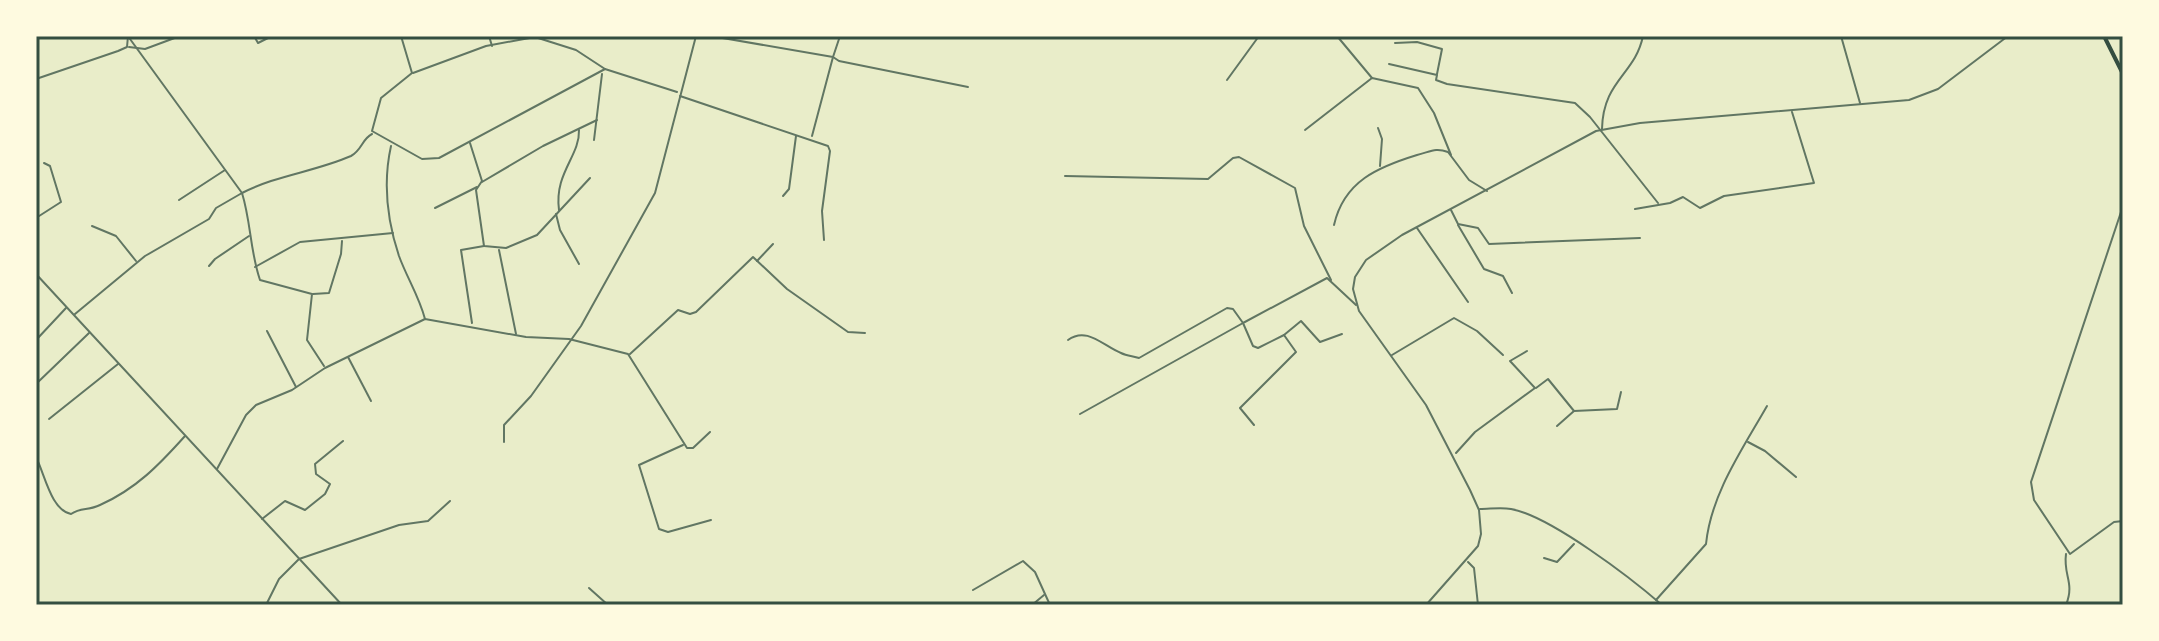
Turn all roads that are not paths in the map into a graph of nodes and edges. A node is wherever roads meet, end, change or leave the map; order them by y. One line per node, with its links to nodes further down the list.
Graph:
1 (180, 36): 21 (street)
2 (254, 36): 3 (street)
3 (272, 36)
4 (373, 36): 5 (street)
5 (383, 36)
6 (401, 36): 25 (street)
7 (489, 36): 19 (street)
8 (696, 36): 32 (street)
9 (711, 36): 22 (street)
10 (840, 36): 22 (street)
11 (1259, 36): 30 (street)
12 (1337, 36): 28 (street)
13 (1643, 36): 38 (street)
14 (1841, 36): 33 (street)
15 (2008, 36): 33 (street)
16 (2104, 36): 26 (main road)
17 (129, 37): 20 (street); 21 (street)
18 (1395, 43): 27 (street)
19 (492, 46): 24 (street); 25 (street)
20 (127, 47): 21 (street); 29 (street)
21 (138, 48): 49 (street)
22 (833, 57): 31 (street); 42 (street)
23 (1389, 64): 27 (street)
24 (604, 71): 32 (street); 35 (street); 44 (street)
25 (412, 73): 40 (street)
26 (2123, 74)
27 (1437, 75): 38 (street)
28 (1372, 78): 39 (street); 46 (street)
29 (36, 79)
30 (1227, 80)
31 (968, 87)
32 (679, 94): 41 (street); 100 (street)
33 (1861, 104): 34 (street)
34 (1792, 112): 38 (street); 58 (street)
35 (597, 120): 37 (street); 43 (street)
36 (1378, 128): 48 (street)
37 (578, 129): 52 (street); 63 (street)
38 (1600, 129): 54 (street); 58 (street)
39 (1305, 130)
40 (373, 133): 45 (street); 55 (street)
41 (796, 134): 42 (street); 56 (street)
42 (812, 138): 73 (street)
43 (594, 140)
44 (469, 142): 45 (street); 52 (street)
45 (392, 145): 69 (street)
46 (1451, 155): 48 (street); 54 (street)
47 (44, 163): 64 (street)
48 (1380, 166): 66 (street)
49 (226, 169): 55 (street); 57 (street)
50 (1065, 176): 83 (street)
51 (590, 178): 63 (street)
52 (481, 182): 53 (street)
53 (477, 187): 60 (street); 75 (street)
54 (1487, 191): 62 (street)
55 (242, 193): 70 (street); 77 (street)
56 (783, 196)
57 (179, 200)
58 (1658, 203): 61 (street)
59 (2123, 206): 134 (street)
60 (435, 208)
61 (1635, 209)
62 (1451, 210): 65 (street); 68 (street)
63 (558, 211): 76 (street); 79 (street)
64 (36, 218)
65 (1458, 224): 71 (street); 84 (street)
66 (1334, 225)
67 (92, 226): 77 (street)
68 (1417, 227): 86 (street); 87 (street)
69 (395, 233): 72 (street); 90 (street)
70 (250, 236): 80 (street); 81 (street)
71 (1640, 238)
72 (342, 239): 81 (street); 85 (street)
73 (824, 240)
74 (773, 244): 78 (street)
75 (484, 246): 76 (street); 92 (street)
76 (499, 249): 96 (street)
77 (137, 262): 89 (street)
78 (756, 262): 95 (street); 103 (street)
79 (579, 264)
80 (209, 266)
81 (255, 267): 85 (street)
82 (36, 274): 88 (street)
83 (1331, 280): 87 (street); 91 (street)
84 (1512, 293)
85 (312, 294): 108 (street)
86 (1468, 302)
87 (1357, 306): 105 (street)
88 (67, 307): 89 (street); 99 (street)
89 (74, 314): 94 (street)
90 (425, 319): 92 (street); 106 (street)
91 (1243, 323): 98 (street); 101 (street); 115 (street)
92 (472, 325): 96 (street)
93 (267, 331): 110 (street)
94 (90, 332): 107 (street); 109 (street)
95 (865, 333)
96 (516, 334): 100 (street)
97 (1342, 334): 98 (street)
98 (1284, 335): 117 (street)
99 (37, 339)
100 (569, 339): 103 (street); 121 (street)
101 (1068, 340)
102 (1527, 351): 124 (street)
103 (628, 354): 123 (street)
104 (1503, 355): 105 (street)
105 (1391, 356): 129 (street)
106 (348, 357): 108 (street); 113 (street)
107 (119, 363): 116 (street); 119 (street)
108 (325, 368): 110 (street)
109 (36, 384)
110 (296, 388): 126 (street)
111 (1536, 388): 112 (street)
112 (1621, 392)
113 (371, 401)
114 (1767, 406): 122 (street)
115 (1080, 414)
116 (49, 419)
117 (1254, 425)
118 (710, 432): 123 (street)
119 (186, 435): 125 (street); 126 (street)
120 (343, 441): 130 (street)
121 (504, 442)
122 (1747, 442): 127 (street); 141 (street)
123 (684, 445): 131 (street)
124 (1456, 453)
125 (36, 457)
126 (217, 469): 130 (street)
127 (1796, 477)
128 (450, 501): 136 (street)
129 (1479, 510): 141 (street); 147 (street)
130 (262, 519): 136 (street)
131 (711, 520)
132 (2123, 521): 134 (street)
133 (1574, 544): 135 (street)
134 (2066, 552): 150 (street)
135 (1544, 558)
136 (299, 559): 142 (street); 143 (street)
137 (1468, 562): 148 (street)
138 (589, 588): 144 (street)
139 (973, 590): 140 (street)
140 (1045, 595): 145 (street); 146 (street)
141 (1656, 600): 149 (street)
142 (266, 605)
143 (342, 605)
144 (608, 605)
145 (1032, 605)
146 (1050, 605)
147 (1426, 605)
148 (1478, 605)
149 (1662, 605)
150 (2066, 605)

